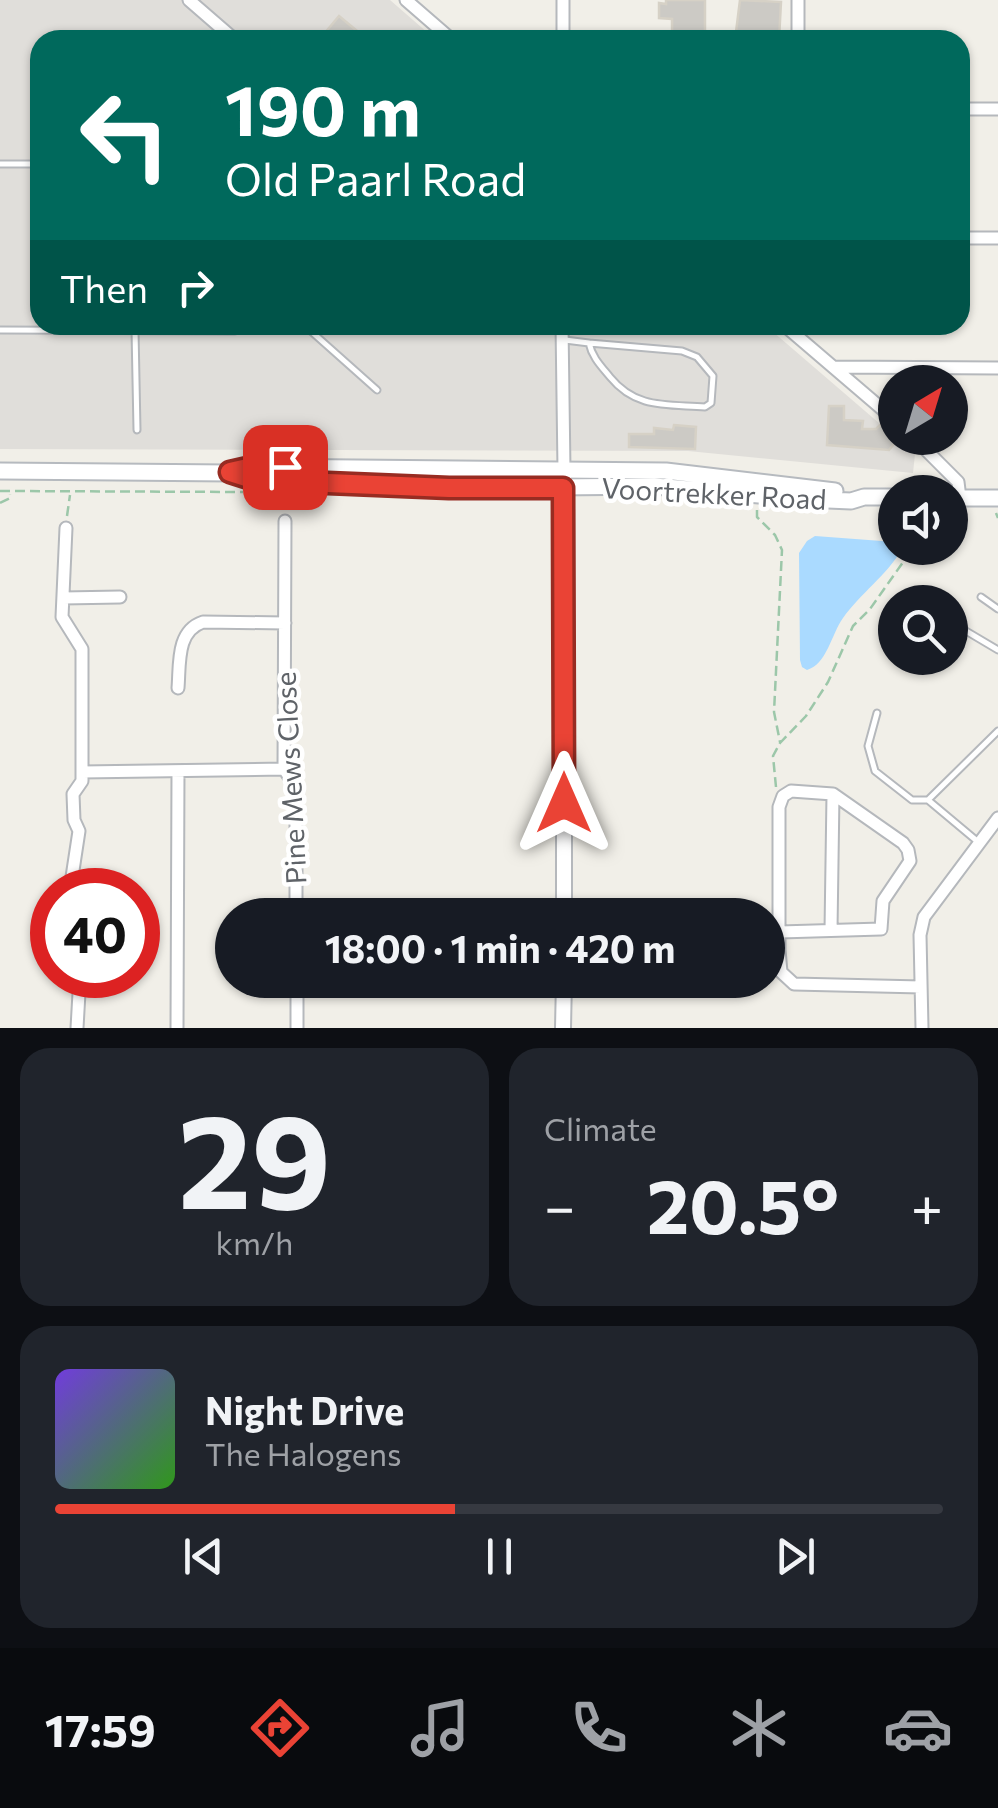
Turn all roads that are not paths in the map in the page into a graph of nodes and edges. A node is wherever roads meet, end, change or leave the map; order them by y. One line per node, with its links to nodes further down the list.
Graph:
1 (189, 0): 5 (street)
2 (406, 0): 6 (street)
3 (563, 0): 7 (street)
4 (798, 0): 8 (street)
5 (224, 30)
6 (440, 30)
7 (563, 30)
8 (798, 30)
9 (970, 109): 10 (street)
10 (998, 110)
11 (0, 164): 12 (lane)
12 (30, 164)
13 (970, 238): 14 (street)
14 (998, 238)
15 (0, 330): 16 (lane)
16 (30, 330)
17 (135, 335): 27 (lane)
18 (315, 335): 25 (lane)
19 (562, 335): 21 (street)
20 (801, 335): 23 (street)
21 (562, 339): 22 (lane); 29 (street)
22 (589, 343): 22 (lane)
23 (834, 367): 24 (street); 26 (street)
24 (998, 368)
25 (377, 390)
26 (878, 405)
27 (137, 430)
28 (931, 455): 32 (street)
29 (564, 470): 31 (main road, Voortrekker Road); 33 (street); 34 (main road, Voortrekker Road)
30 (0, 472): 31 (main road)
31 (230, 472): 33 (main road, Voortrekker Road)
32 (951, 475)
33 (563, 488): 34 (main road, Voortrekker Road); 59 (street)
34 (864, 497): 35 (main road, Voortrekker Road)
35 (878, 497)
36 (968, 501): 37 (main road)
37 (997, 509)
38 (285, 521): 44 (street, Pine Mews Close)
39 (66, 528): 41 (street)
40 (981, 597): 43 (lane)
41 (63, 598): 42 (street); 52 (street)
42 (120, 598)
43 (998, 610)
44 (284, 623): 47 (street); 50 (street, Pine Mews Close)
45 (968, 632): 46 (lane)
46 (998, 650)
47 (178, 688)
48 (877, 713): 54 (lane)
49 (998, 731): 54 (lane)
50 (284, 770): 51 (street); 58 (street, Pine Mews Close)
51 (178, 771): 52 (street); 69 (street)
52 (82, 772): 57 (street)
53 (833, 794): 60 (street); 61 (street); 61 (street)
54 (928, 800): 56 (lane)
55 (998, 818): 56 (street)
56 (978, 842): 64 (street)
57 (75, 868)
58 (296, 898)
59 (564, 898)
60 (780, 898)
61 (831, 930): 62 (street)
62 (785, 932)
63 (785, 976): 64 (street)
64 (921, 986): 72 (street)
65 (79, 998): 68 (street)
66 (297, 998): 70 (street)
67 (564, 998): 71 (street)
68 (76, 1028)
69 (177, 1028)
70 (297, 1028)
71 (564, 1028)
72 (922, 1028)

